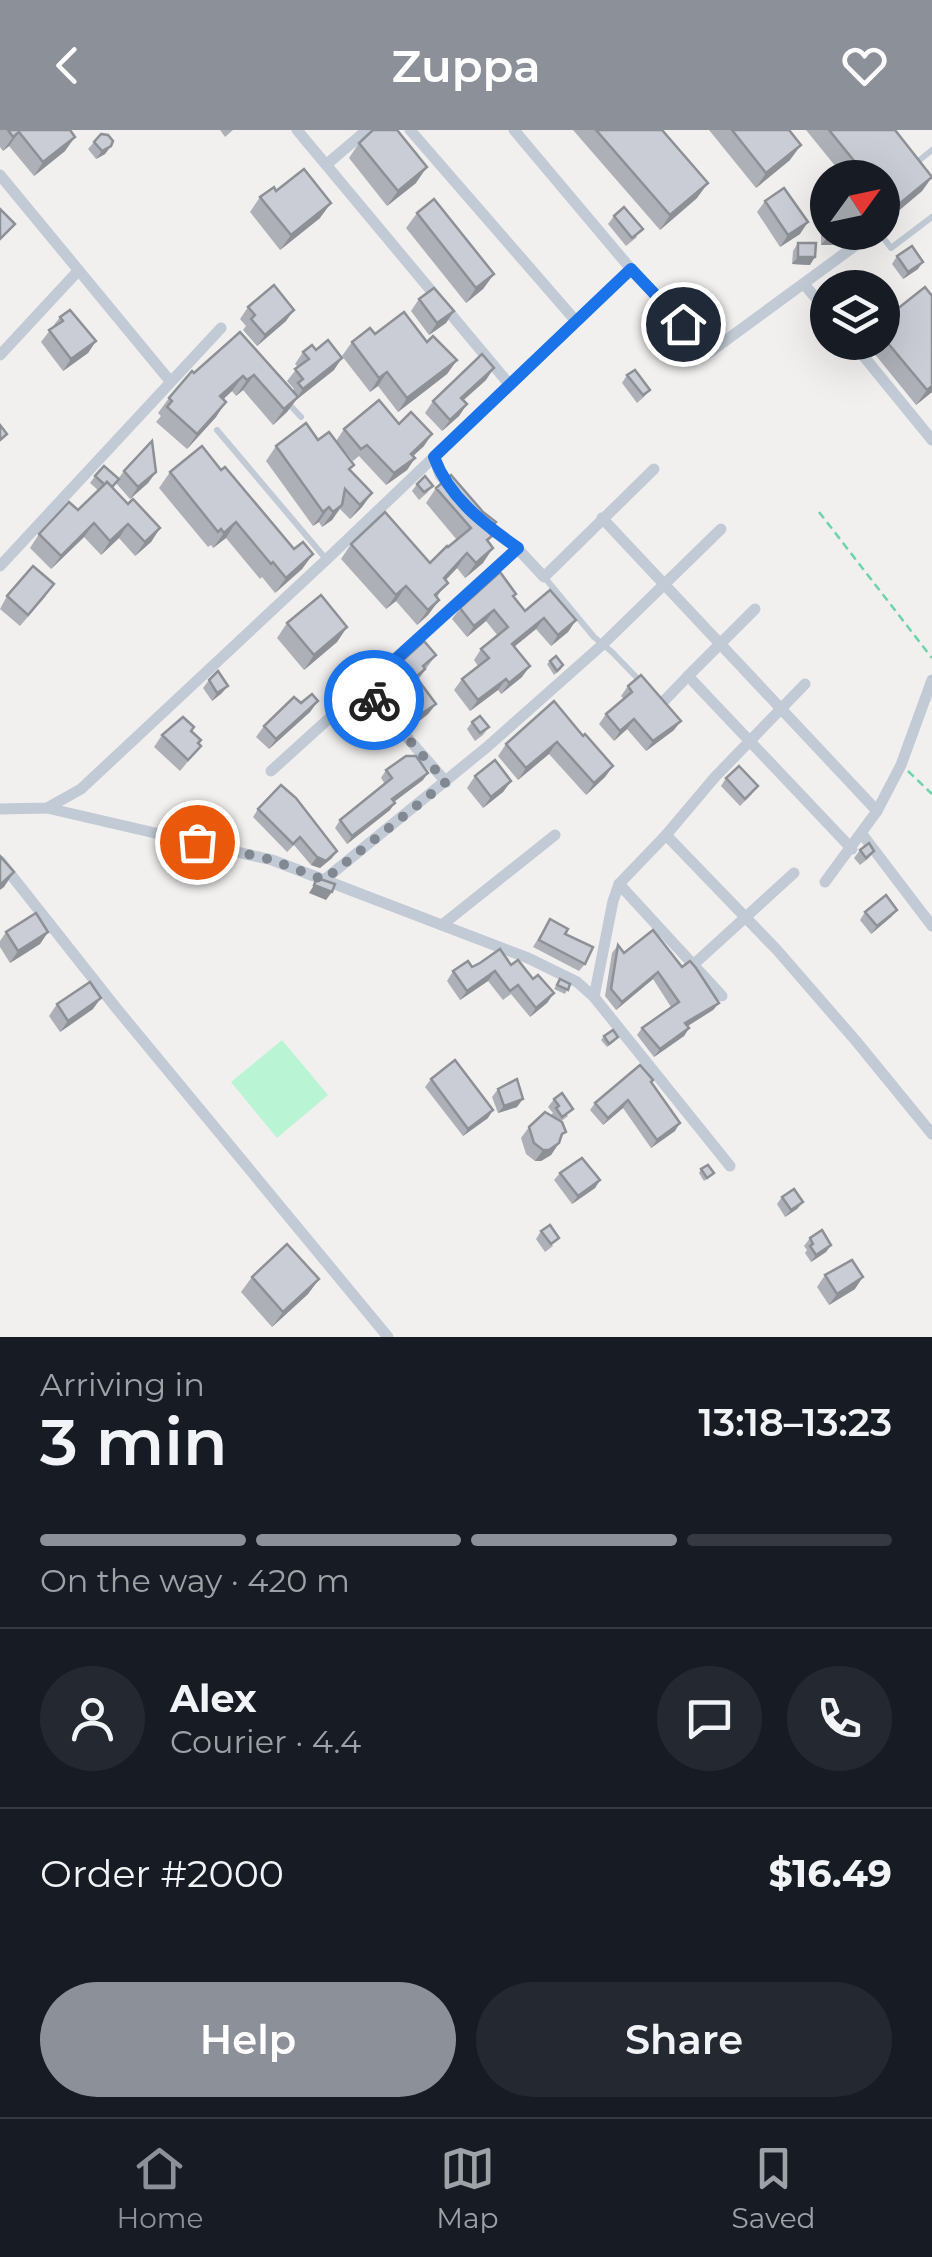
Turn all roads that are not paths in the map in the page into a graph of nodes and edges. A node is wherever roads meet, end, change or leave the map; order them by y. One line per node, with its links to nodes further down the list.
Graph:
1 (297, 130): 6 (street)
2 (367, 130): 6 (street)
3 (410, 130): 16 (street)
4 (514, 130): 12 (street)
5 (932, 150): 7 (lane)
6 (327, 164): 21 (street)
7 (924, 173)
8 (0, 175): 13 (street)
9 (932, 216): 10 (lane)
10 (900, 241)
11 (851, 250): 14 (street)
12 (631, 269): 14 (street); 16 (street)
13 (78, 271): 18 (street); 20 (street)
14 (804, 284): 15 (street)
15 (810, 291)
16 (575, 320): 21 (street)
17 (221, 328): 20 (street)
18 (0, 355)
19 (867, 360): 25 (street)
20 (170, 382): 32 (street)
21 (510, 384): 26 (street)
22 (288, 402): 23 (lane)
23 (301, 417)
24 (217, 430): 31 (lane)
25 (932, 440)
26 (434, 457): 30 (street); 31 (street)
27 (654, 469): 28 (street)
28 (602, 518): 33 (street); 34 (street)
29 (722, 529): 34 (street)
30 (518, 548): 33 (street); 41 (street)
31 (326, 560): 47 (street)
32 (0, 566)
33 (544, 577): 37 (lane)
34 (664, 584): 36 (street); 37 (street)
35 (755, 609): 36 (street)
36 (719, 644): 38 (street); 43 (street)
37 (602, 645): 42 (lane); 46 (street)
38 (688, 676): 42 (street); 44 (street)
39 (932, 680): 49 (street)
40 (805, 684): 43 (street)
41 (364, 688): 45 (street); 46 (street)
42 (661, 704)
43 (781, 710): 44 (street); 49 (street)
44 (752, 741): 52 (street); 53 (street)
45 (271, 770)
46 (446, 782): 56 (street)
47 (47, 808): 48 (street); 56 (street)
48 (0, 809)
49 (877, 812): 50 (street)
50 (862, 834): 53 (street); 61 (street)
51 (555, 835): 60 (street)
52 (666, 835): 58 (street); 59 (street)
53 (852, 849): 57 (street)
54 (0, 861): 67 (street)
55 (794, 872): 59 (street)
56 (324, 880): 60 (street)
57 (825, 882)
58 (619, 884): 62 (street); 64 (street)
59 (745, 917): 62 (street); 65 (street)
60 (442, 925): 64 (street)
61 (932, 926)
62 (692, 965): 63 (street)
63 (722, 996)
64 (594, 997): 66 (street)
65 (932, 1134)
66 (730, 1166)
67 (388, 1337)

